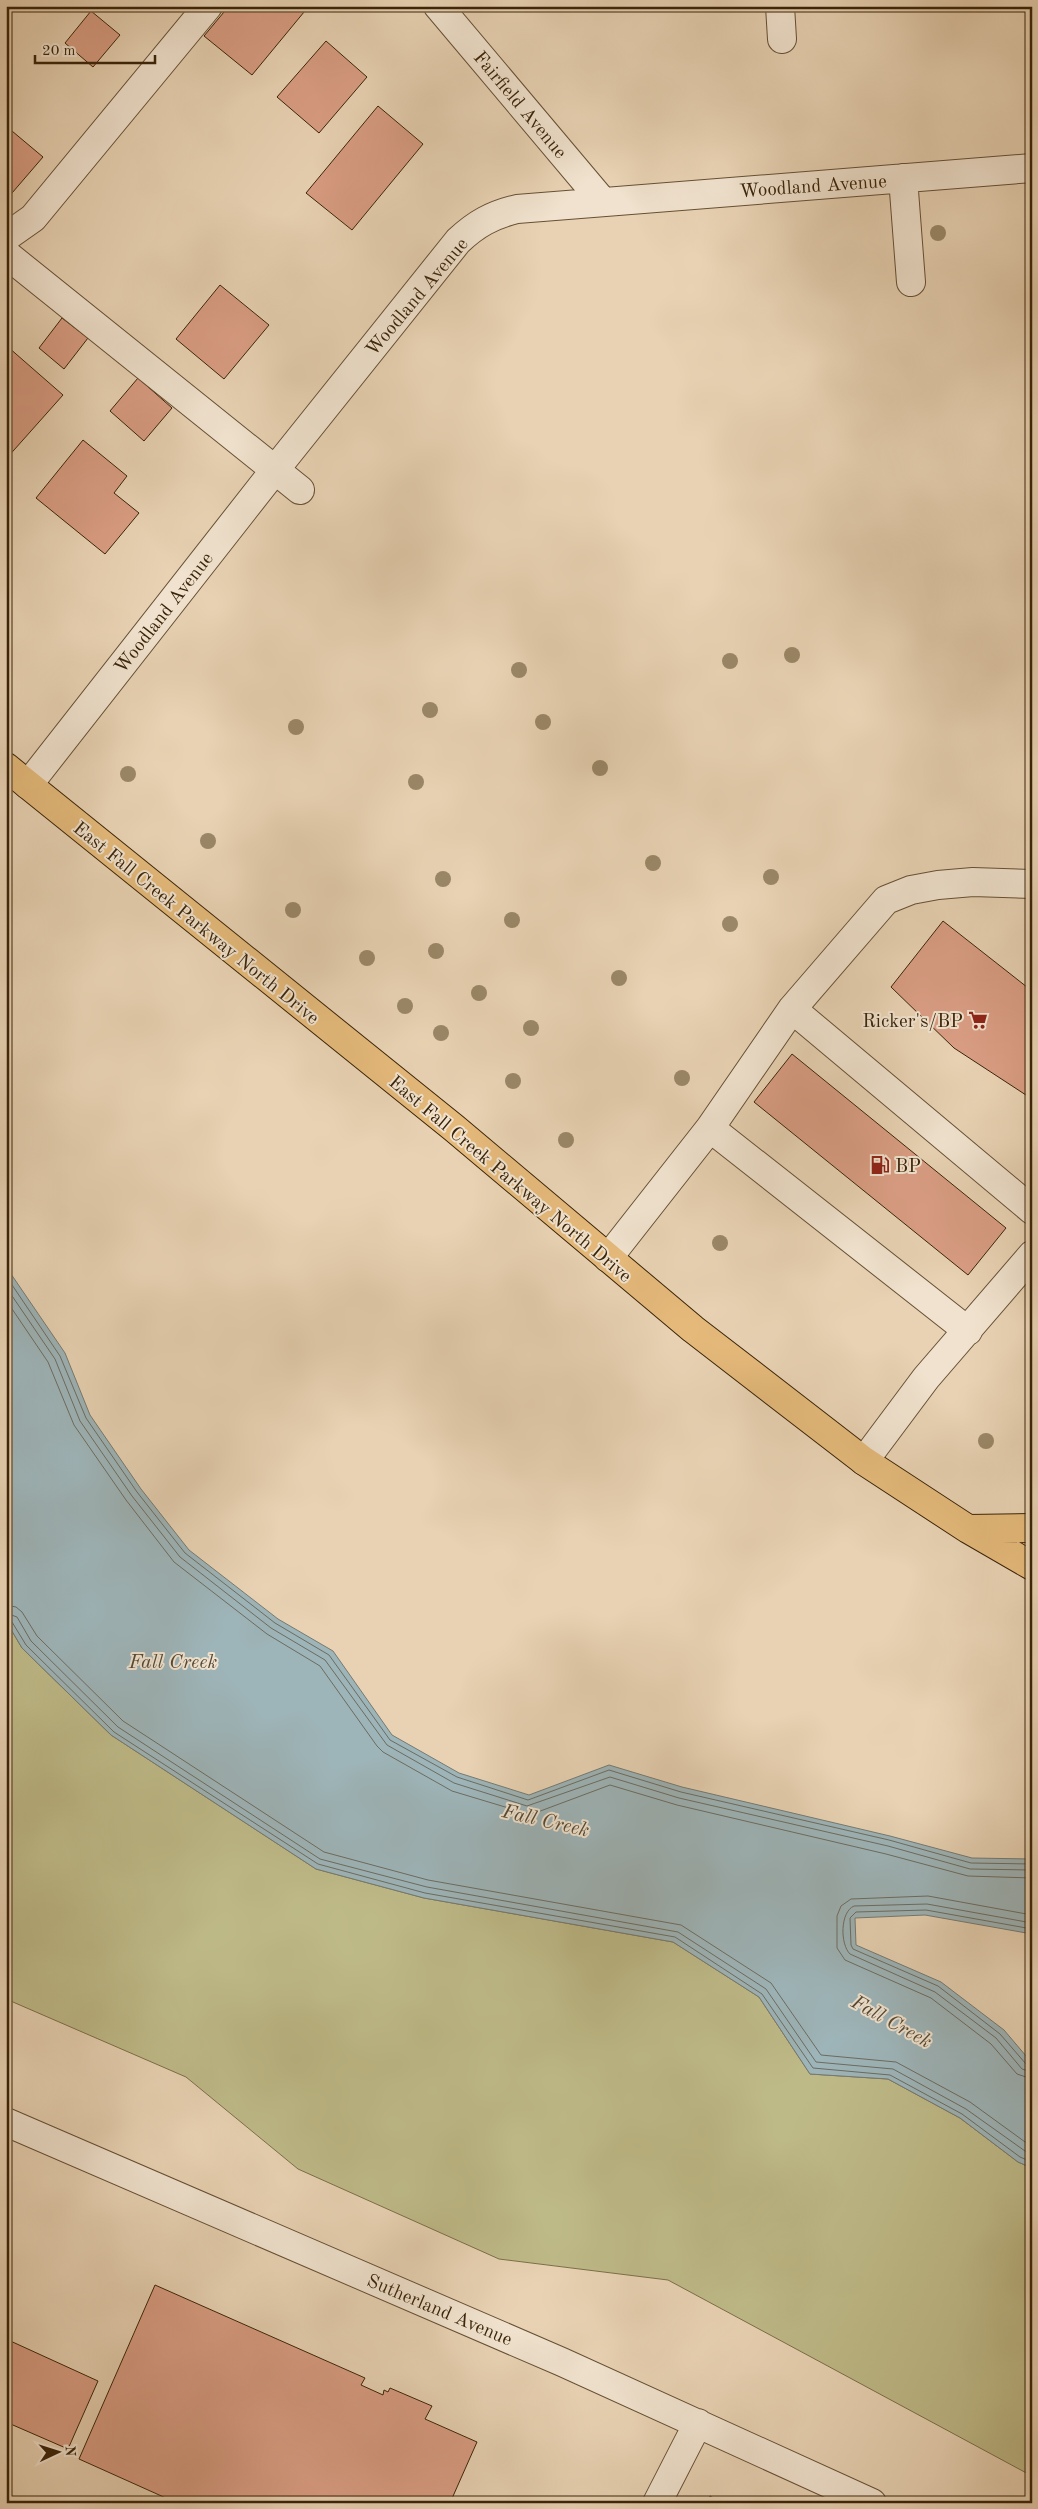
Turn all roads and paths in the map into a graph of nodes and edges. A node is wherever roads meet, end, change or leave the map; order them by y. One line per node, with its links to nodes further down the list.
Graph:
1 (208, 6): 8 (street)
2 (438, 6): 7 (street, Fairfield Avenue)
3 (780, 6): 4 (street)
4 (782, 39)
5 (1032, 168): 6 (street, Woodland Avenue)
6 (904, 178): 7 (street, Woodland Avenue); 10 (street)
7 (603, 202): 11 (street, Woodland Avenue)
8 (6, 238)
9 (6, 254): 11 (street)
10 (911, 282)
11 (274, 471): 12 (street); 14 (street, Woodland Avenue)
12 (300, 490)
13 (6, 768): 14 (main road, East Fall Creek Parkway North Drive)
14 (28, 785): 20 (main road, East Fall Creek Parkway North Drive)
15 (1032, 884): 16 (street)
16 (792, 1009): 17 (street); 18 (street)
17 (710, 1128): 20 (street); 21 (street)
18 (1032, 1210)
19 (1032, 1255): 21 (street)
20 (608, 1258): 22 (main road, East Fall Creek Parkway North Drive)
21 (968, 1331): 22 (street)
22 (864, 1461): 24 (main road, East Fall Creek Parkway North Drive)
23 (1032, 1528): 24 (main road)
24 (968, 1529): 25 (main road, East Fall Creek Parkway North Drive)
25 (1032, 1566)
26 (6, 2122): 27 (street, Sutherland Avenue)
27 (698, 2423): 28 (street); 29 (street, Sutherland Avenue)
28 (657, 2503)
29 (872, 2503)

